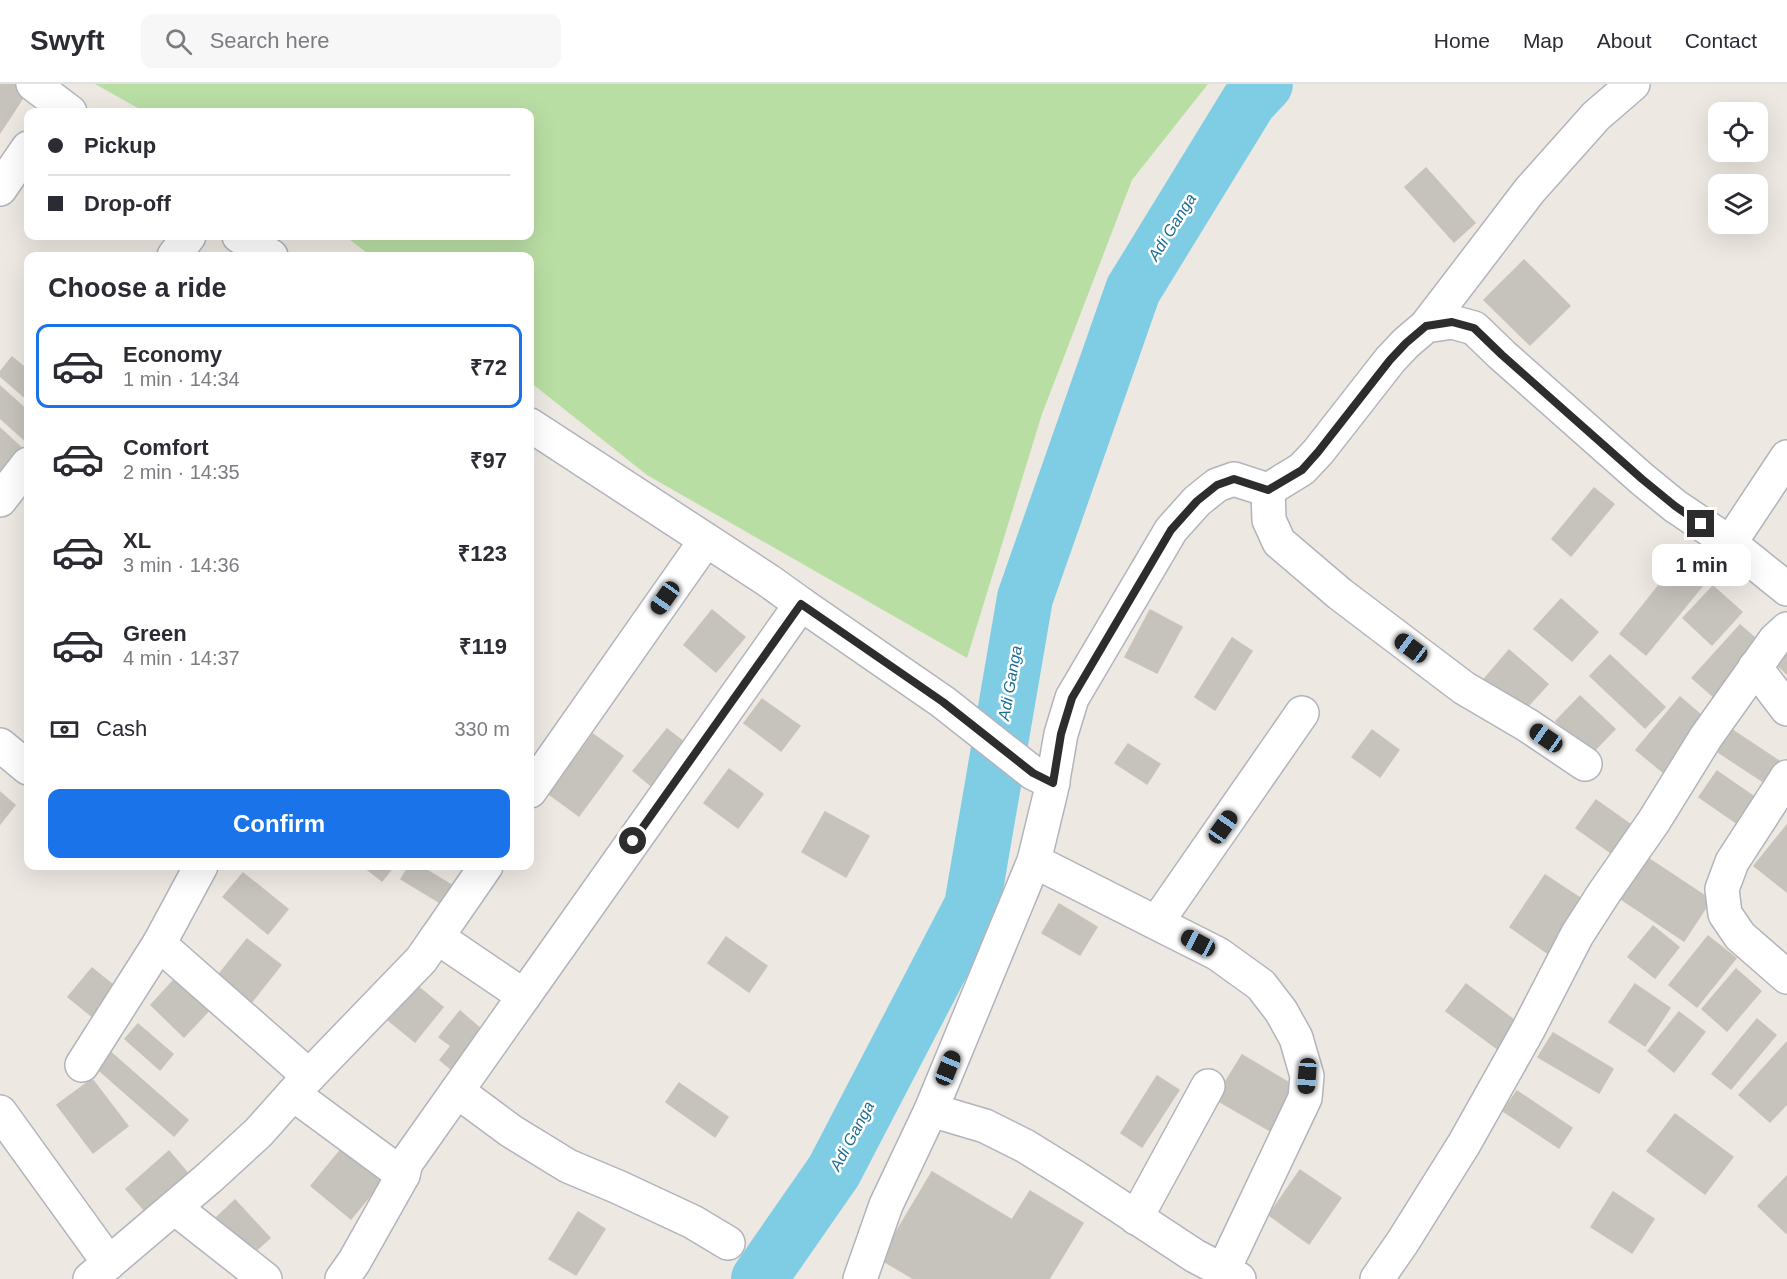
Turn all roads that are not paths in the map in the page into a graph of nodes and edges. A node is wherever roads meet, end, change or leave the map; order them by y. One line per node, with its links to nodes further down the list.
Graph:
1 (33, 84): 3 (street)
2 (1633, 84): 8 (street)
3 (59, 108)
4 (24, 154): 5 (street)
5 (0, 189)
6 (245, 240): 7 (street)
7 (265, 252)
8 (1426, 326): 12 (street); 15 (street)
9 (534, 428): 14 (street)
10 (1787, 457): 15 (street)
11 (24, 469): 13 (street)
12 (1268, 490): 23 (street); 26 (street)
13 (0, 500)
14 (706, 540): 17 (street); 27 (street)
15 (1730, 543): 16 (street)
16 (1787, 590)
17 (801, 604): 26 (street); 35 (street)
18 (1787, 629): 19 (street)
19 (1755, 667): 20 (street); 51 (street)
20 (1787, 709)
21 (1302, 713): 31 (street)
22 (0, 746): 24 (street)
23 (1585, 764)
24 (24, 765)
25 (1787, 777): 34 (street)
26 (1045, 782): 28 (street)
27 (534, 785)
28 (1037, 852): 31 (street); 40 (street)
29 (195, 870): 33 (street)
30 (483, 870): 32 (street)
31 (1157, 922): 47 (street)
32 (437, 937): 35 (street); 37 (street)
33 (159, 944): 36 (street); 37 (street)
34 (1787, 977)
35 (524, 996): 39 (street)
36 (82, 1065)
37 (301, 1085): 42 (street); 43 (street)
38 (1209, 1086): 44 (street)
39 (457, 1091): 42 (street); 45 (street)
40 (931, 1110): 44 (street); 50 (street)
41 (0, 1112): 46 (street)
42 (403, 1175): 49 (street)
43 (175, 1208): 46 (street); 48 (street)
44 (1136, 1218): 47 (street)
45 (728, 1243)
46 (99, 1271)
47 (1231, 1275)
48 (265, 1279)
49 (342, 1279)
50 (860, 1279)
51 (1377, 1279)

